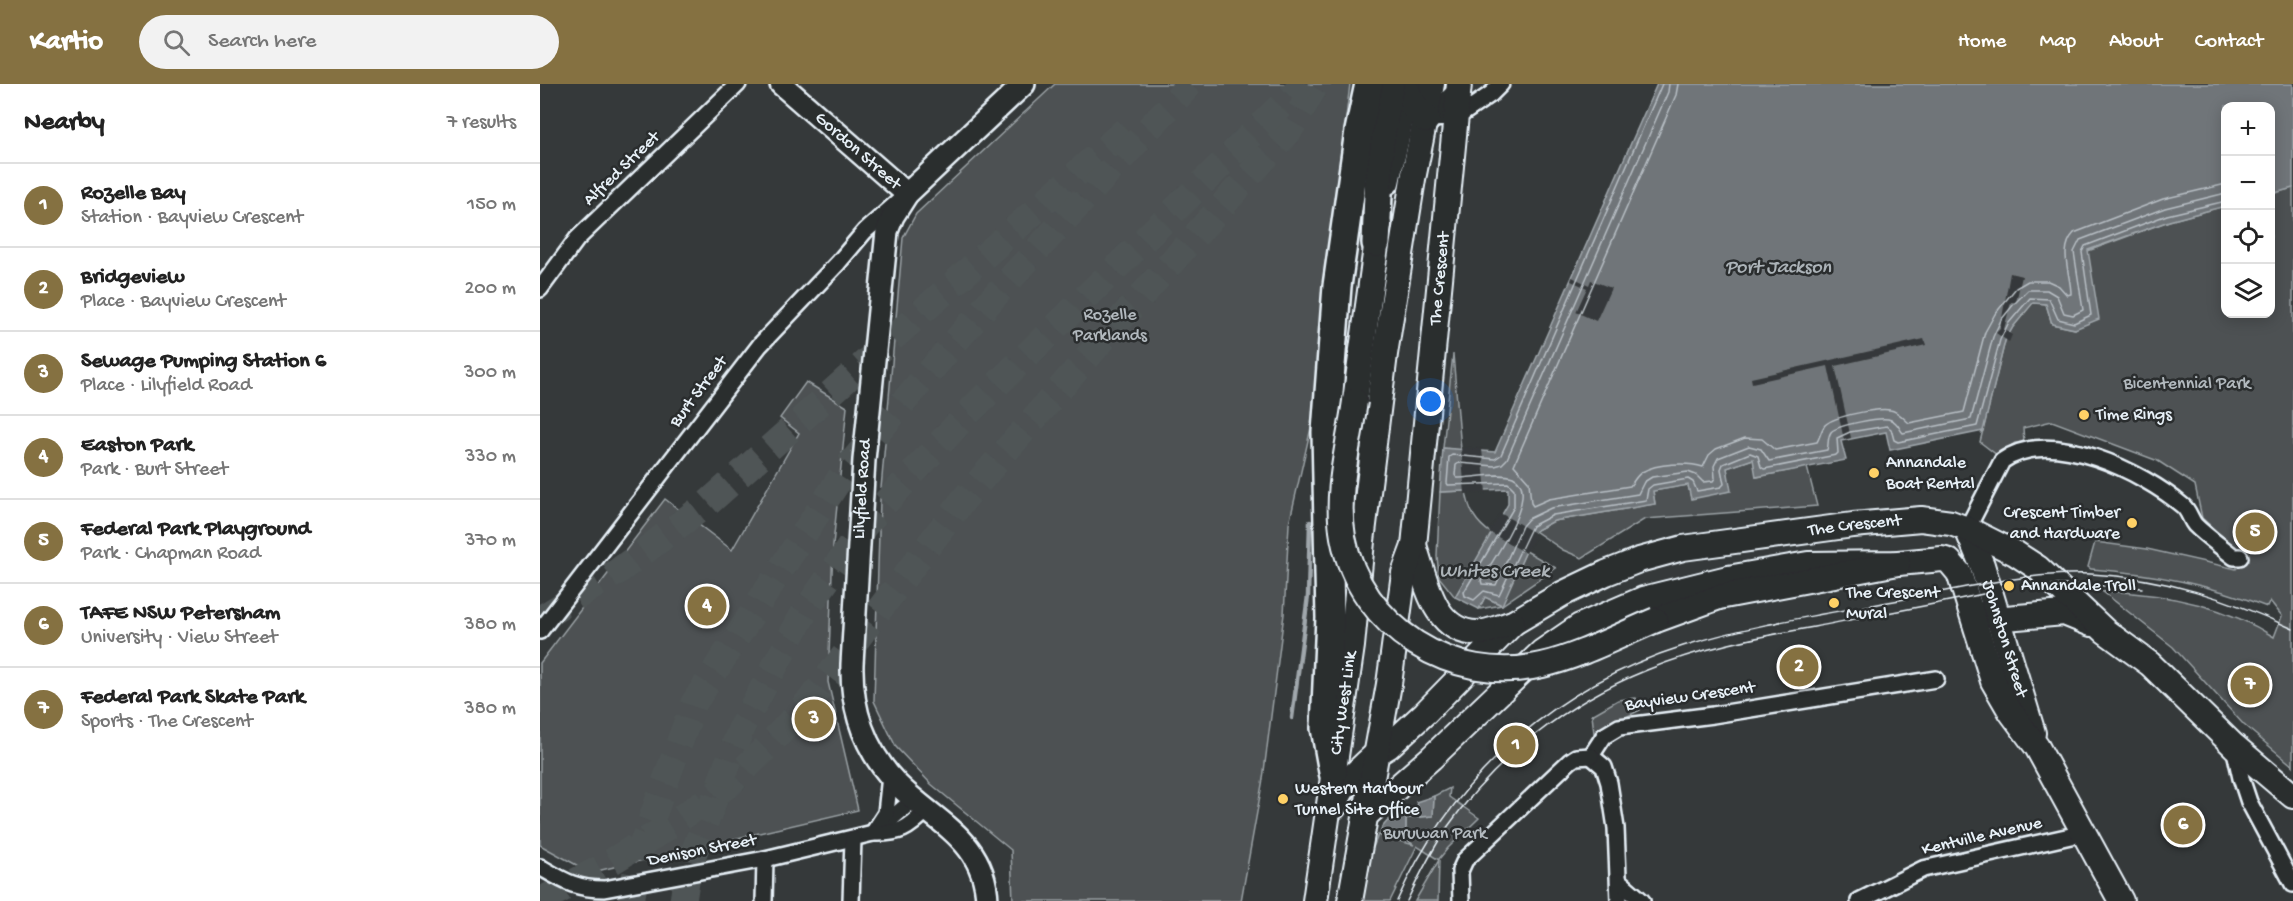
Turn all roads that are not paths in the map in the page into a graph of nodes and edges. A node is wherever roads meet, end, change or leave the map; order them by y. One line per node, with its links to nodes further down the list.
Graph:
1 (738, 84): 13 (street, Alfred Street)
2 (781, 84): 11 (main road, Gordon Street)
3 (1024, 84): 11 (main road, Lilyfield Road)
4 (1369, 84): 29 (highway)
5 (1432, 84): 10 (main road)
6 (1501, 84): 9 (street)
7 (1460, 85): 9 (main road, The Crescent); 10 (street)
8 (1402, 87): 10 (highway); 12 (highway)
9 (1456, 118): 10 (street); 15 (main road, The Crescent)
10 (1425, 119): 29 (main road, City West Link)
11 (907, 194): 22 (street, Burt Street); 30 (main road, Lilyfield Road)
12 (1376, 243): 18 (main road, bridge)
13 (540, 289)
14 (1967, 529): 16 (street); 19 (main road); 20 (main road, Johnston Street); 21 (main road, The Crescent); 23 (main road, The Crescent)
15 (1414, 546): 21 (main road); 27 (main road)
16 (2240, 557)
17 (1949, 561): 18 (main road, The Crescent); 19 (main road, Johnston Street)
18 (1898, 563): 33 (main road, The Crescent)
19 (1970, 607): 20 (main road); 26 (main road, Johnston Street)
20 (1997, 618): 23 (main road); 26 (main road, Johnston Street)
21 (1513, 622): 27 (main road, The Crescent)
22 (540, 631)
23 (2105, 631): 25 (main road, The Crescent)
24 (1936, 679): 28 (street, Bayview Crescent)
25 (2234, 746): 31 (main road, The Crescent); 41 (street)
26 (2037, 747): 36 (main road, Johnston Street)
27 (1383, 750): 33 (main road); 35 (main road, The Crescent)
28 (1591, 756): 40 (street); 47 (street)
29 (1334, 772): 35 (main road, City West Link)
30 (890, 776): 32 (main road, Lilyfield Road); 34 (street)
31 (2293, 796)
32 (920, 805): 34 (street, Denison Street); 44 (main road, Lilyfield Road)
33 (1366, 815): 46 (main road)
34 (877, 828): 37 (street, Denison Street)
35 (1326, 830): 45 (main road, City West Link)
36 (2084, 833): 50 (street, Kentville Avenue); 51 (main road, Johnston Street)
37 (853, 839): 38 (street, Denison Street); 43 (street)
38 (765, 859): 39 (street, Denison Street); 42 (street)
39 (540, 867)
40 (1619, 881): 48 (street); 49 (street)
41 (2293, 884)
42 (764, 901)
43 (851, 901)
44 (987, 901)
45 (1315, 901)
46 (1350, 901)
47 (1461, 901)
48 (1619, 901)
49 (1642, 901)
50 (1859, 901)
51 (2121, 901)

